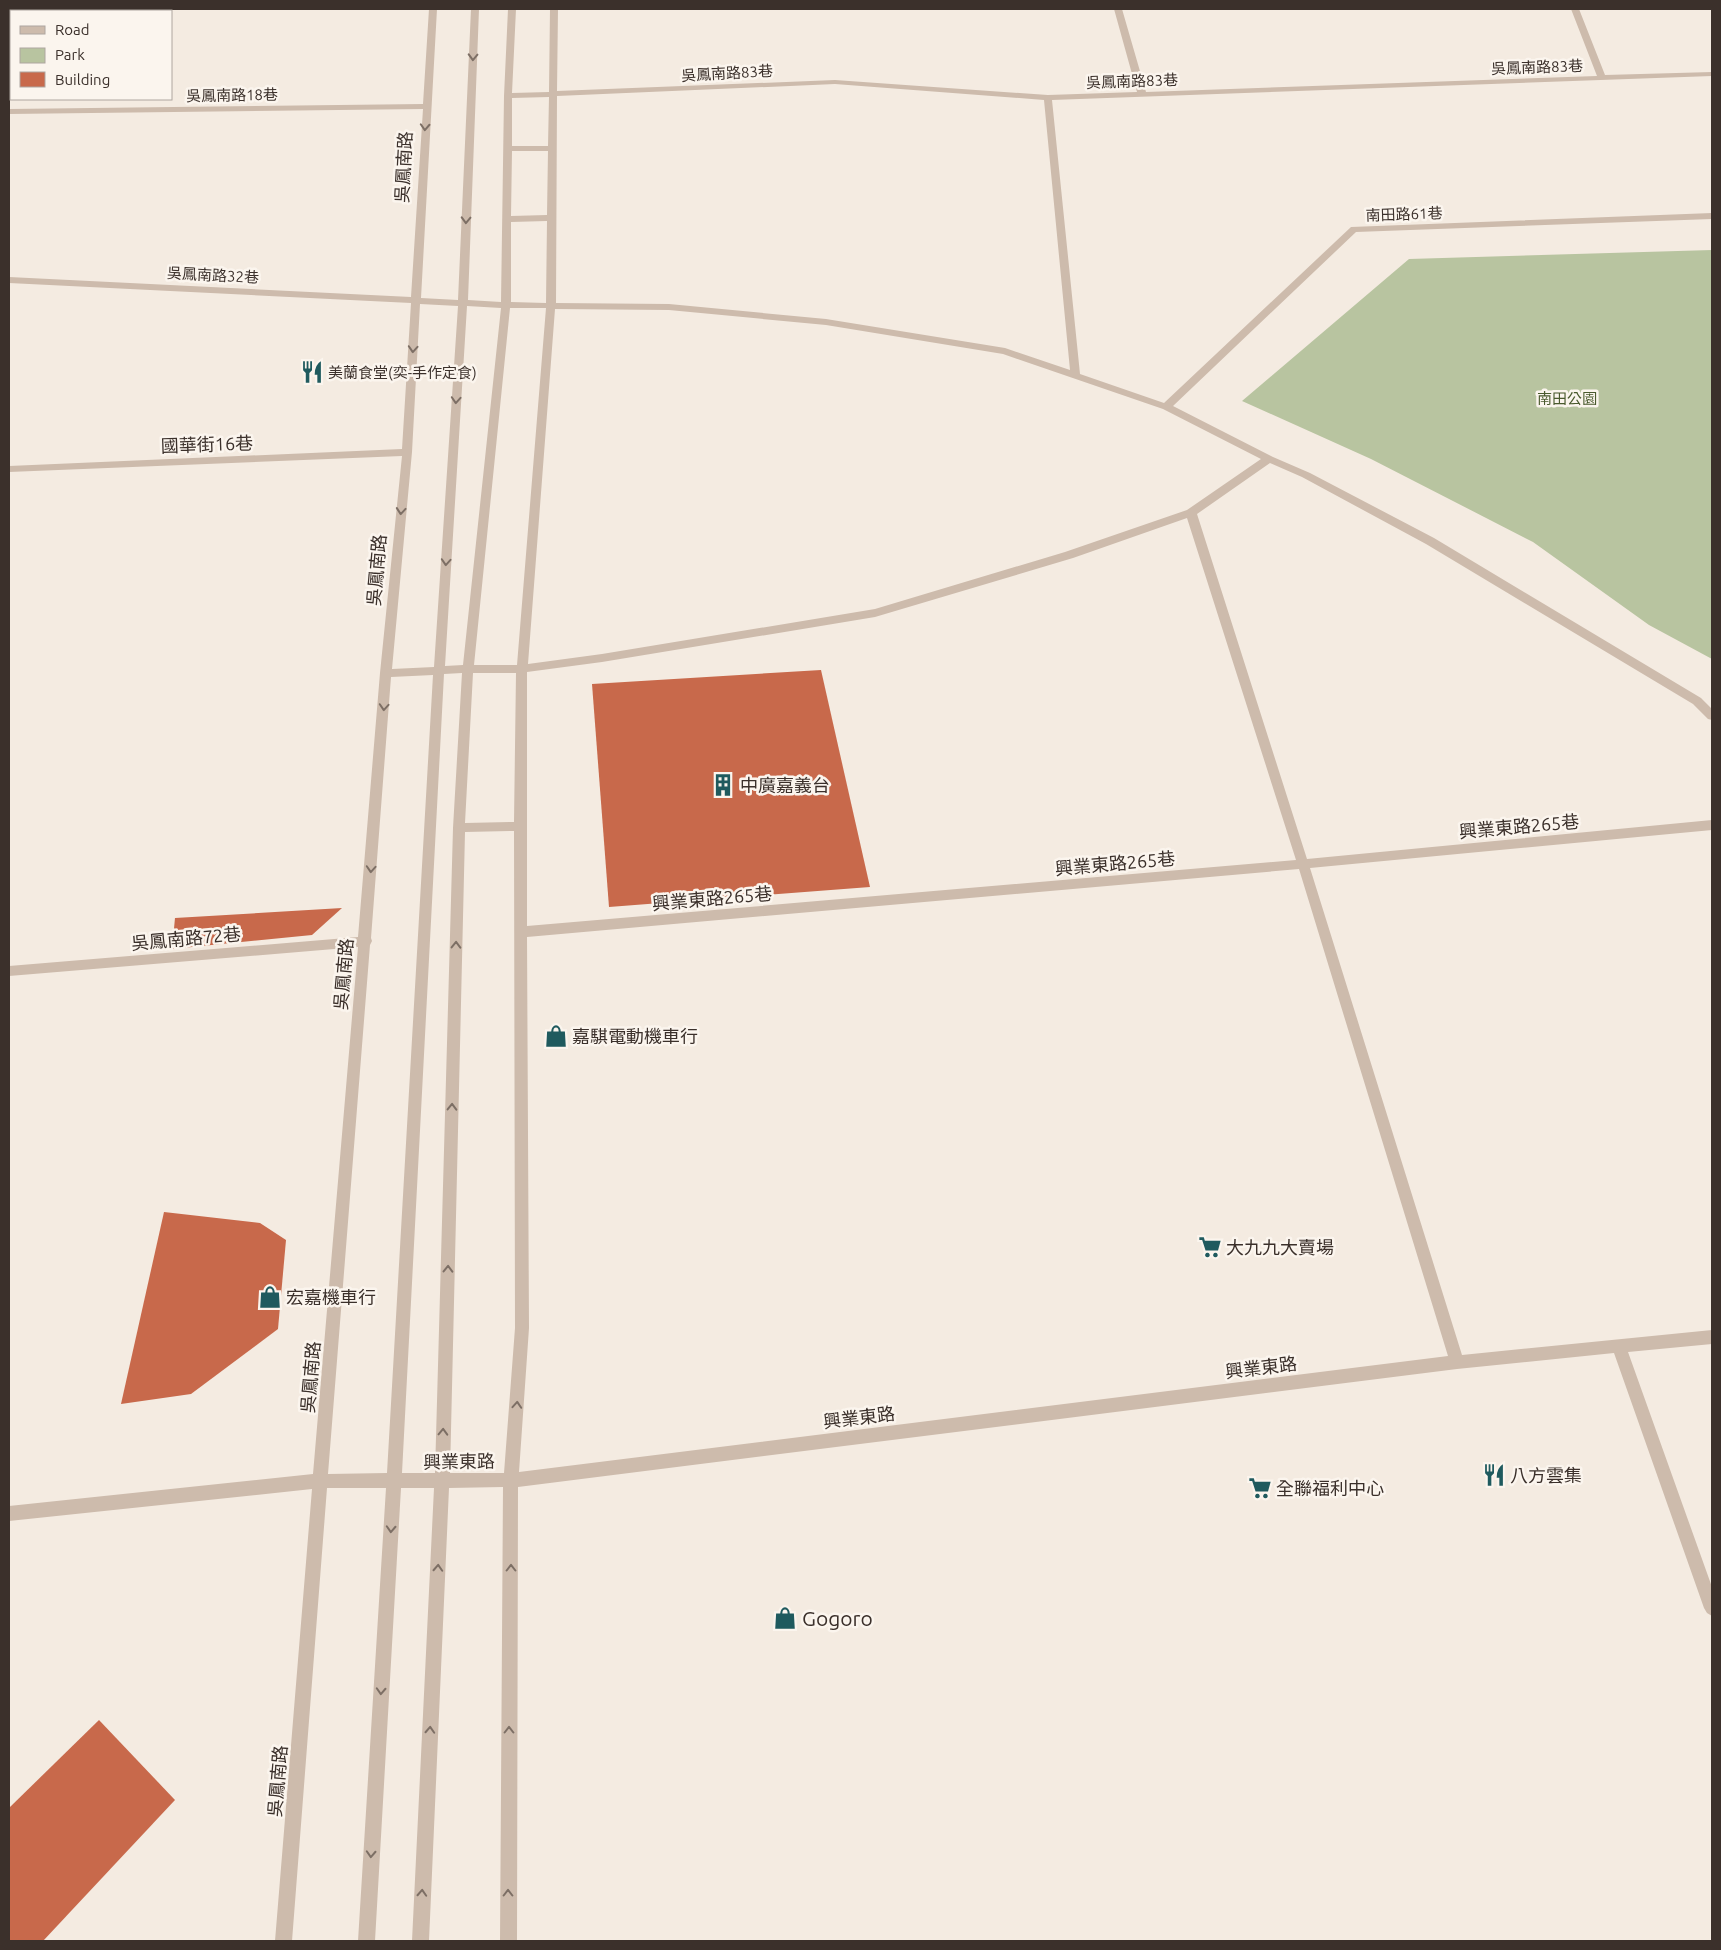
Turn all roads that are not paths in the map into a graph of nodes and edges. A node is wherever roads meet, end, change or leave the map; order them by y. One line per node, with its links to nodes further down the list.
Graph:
1 (433, 9): 13 (street, 吳鳳南路)
2 (475, 9): 22 (street, one-way to 22)
3 (512, 9): 11 (street)
4 (554, 9): 10 (street)
5 (1118, 9): 9 (street)
6 (1574, 9): 8 (street)
7 (1712, 74): 8 (street, 吳鳳南路83巷)
8 (1602, 78): 9 (street, 吳鳳南路83巷)
9 (1142, 94): 12 (street, 吳鳳南路83巷)
10 (553, 95): 11 (street, 吳鳳南路83巷); 12 (street, 吳鳳南路83巷); 15 (street)
11 (508, 96): 16 (street)
12 (1048, 98): 25 (street)
13 (426, 106): 14 (street, 吳鳳南路18巷); 21 (street, 吳鳳南路, one-way to 21)
14 (9, 111)
15 (552, 148): 16 (street); 18 (street)
16 (508, 150): 19 (street)
17 (1712, 216): 26 (street, 南田路61巷)
18 (550, 218): 19 (street); 24 (street)
19 (508, 220): 23 (street)
20 (9, 280): 21 (street, 吳鳳南路32巷)
21 (416, 300): 22 (street, 吳鳳南路32巷); 27 (street, 吳鳳南路, one-way to 27)
22 (463, 303): 23 (street, 吳鳳南路32巷); 33 (street, one-way to 33)
23 (506, 305): 24 (street, 吳鳳南路32巷); 31 (street)
24 (551, 305): 25 (street, 吳鳳南路32巷); 32 (street)
25 (1075, 375): 26 (street, 吳鳳南路32巷)
26 (1166, 407): 28 (street, 吳鳳南路32巷)
27 (407, 452): 29 (street, 國華街16巷); 34 (street, 吳鳳南路, one-way to 34)
28 (1269, 459): 30 (street); 35 (street, 吳鳳南路32巷)
29 (9, 469)
30 (1191, 513): 32 (street); 39 (street)
31 (468, 668): 32 (street); 33 (street); 38 (street)
32 (522, 668): 37 (street)
33 (438, 670): 34 (street); 48 (street)
34 (386, 673): 41 (street, 吳鳳南路, one-way to 41)
35 (1712, 716)
36 (1712, 825): 39 (street, 興業東路265巷)
37 (520, 826): 38 (street); 40 (street)
38 (459, 828): 49 (street, one-way to 38)
39 (1303, 864): 40 (street, 興業東路265巷); 45 (street)
40 (521, 932): 46 (street, one-way to 40)
41 (366, 941): 42 (street, 吳鳳南路72巷); 47 (street, 吳鳳南路)
42 (9, 970)
43 (1712, 1337): 44 (street, 興業東路)
44 (1619, 1346): 45 (street, 興業東路); 51 (street)
45 (1456, 1362): 46 (street, 興業東路)
46 (512, 1480): 49 (street, 興業東路); 55 (street, one-way to 46)
47 (321, 1481): 48 (street, 興業東路); 50 (street, 興業東路); 52 (street, 吳鳳南路)
48 (394, 1481): 49 (street, 興業東路); 53 (street, one-way to 53)
49 (442, 1481): 54 (street, one-way to 49)
50 (9, 1513)
51 (1712, 1608)
52 (283, 1941)
53 (366, 1941)
54 (420, 1941)
55 (508, 1941)

